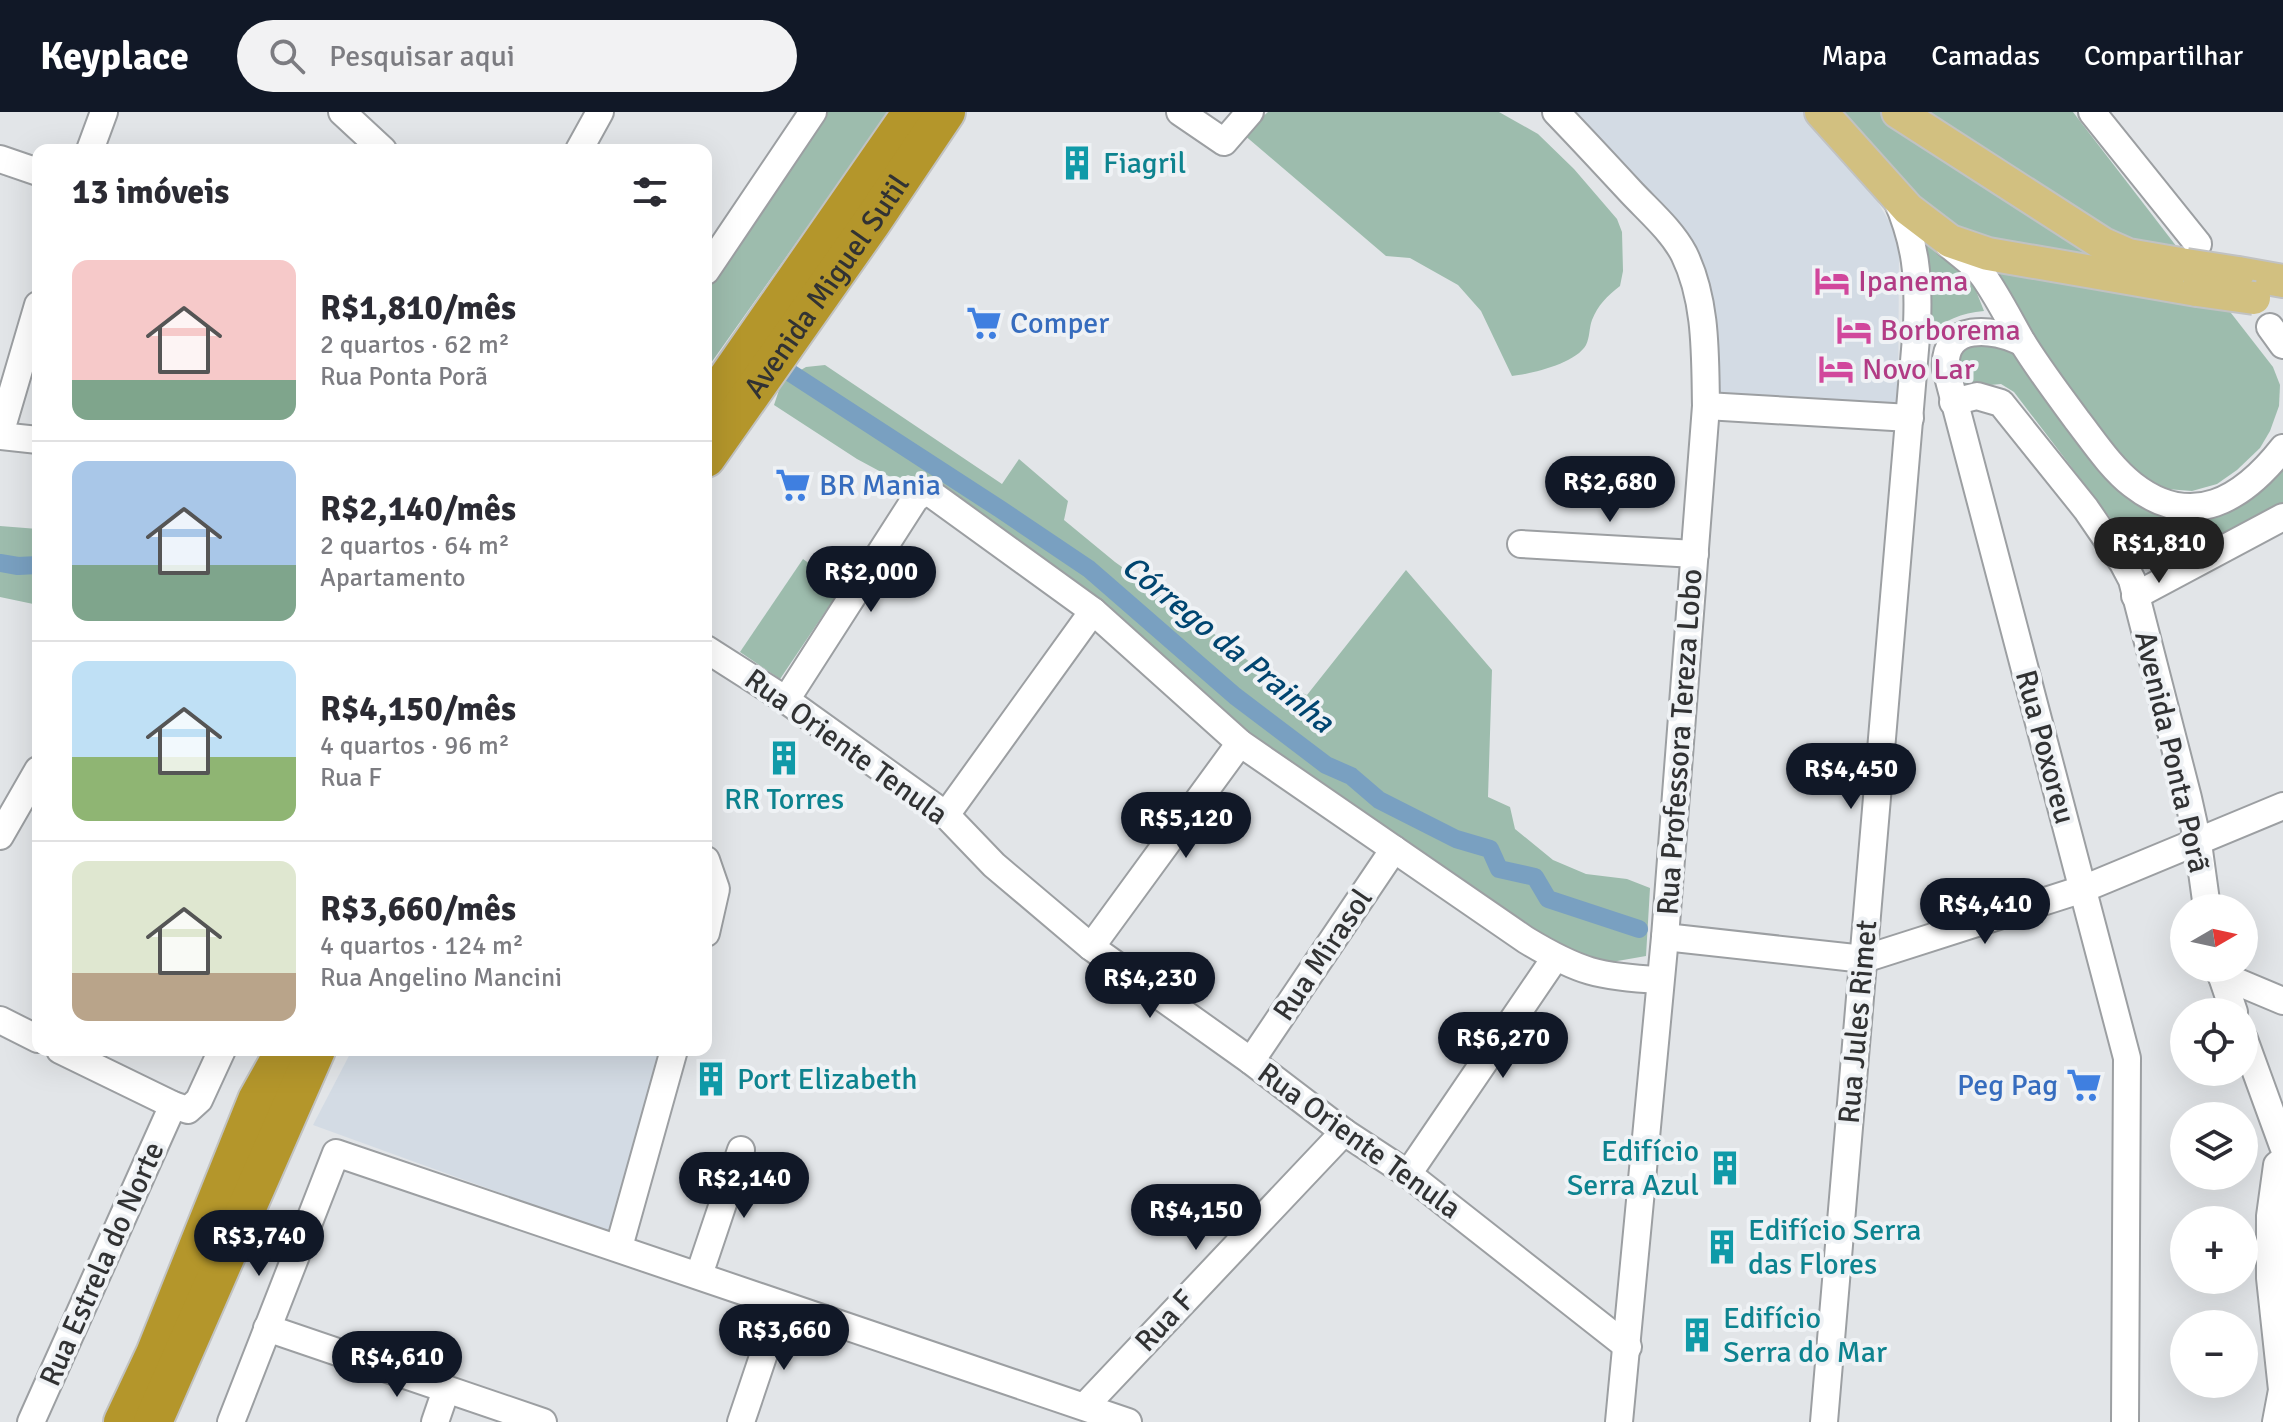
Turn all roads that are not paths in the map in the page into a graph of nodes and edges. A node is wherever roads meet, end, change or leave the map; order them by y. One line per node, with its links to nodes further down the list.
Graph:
1 (104, 112): 13 (street)
2 (342, 112): 14 (street)
3 (600, 112): 15 (street)
4 (813, 112): 20 (street)
5 (912, 112): 26 (highway, Avenida Miguel Sutil)
6 (946, 112): 33 (highway, Avenida Miguel Sutil)
7 (1180, 112): 8 (street)
8 (1250, 112)
9 (1556, 112): 28 (street, Rua Professora Tereza Lobo)
10 (1821, 112): 18 (main road)
11 (1898, 112): 21 (main road)
12 (2092, 112): 21 (street)
13 (92, 144)
14 (377, 144)
15 (582, 144)
16 (0, 159): 17 (street)
17 (32, 170)
18 (1894, 195): 19 (main road); 29 (street, Rua Jules Rimet)
19 (1937, 233): 21 (main road); 25 (street)
20 (712, 262)
21 (2194, 266): 23 (main road, bridge)
22 (2283, 281): 23 (main road)
23 (2266, 309)
24 (32, 326): 30 (street)
25 (2022, 342): 27 (street, Rua Poxoreu); 32 (street)
26 (712, 400)
27 (1953, 402): 37 (street, Avenida Ponta Porã); 50 (street, Rua Poxoreu)
28 (1706, 406): 29 (street); 36 (street, Rua Professora Tereza Lobo)
29 (1910, 418): 56 (street, Rua Jules Rimet)
30 (0, 435): 31 (street)
31 (32, 439)
32 (2283, 448)
33 (712, 449)
34 (2283, 517): 37 (street)
35 (1521, 544): 36 (street)
36 (1695, 554): 53 (street, Rua Professora Tereza Lobo)
37 (2135, 596): 47 (street, Avenida Ponta Porã)
38 (1093, 611): 40 (street); 41 (street); 45 (street)
39 (712, 653): 40 (street, Rua Oriente Tenula)
40 (786, 700): 45 (street, Rua Oriente Tenula)
41 (1240, 743): 48 (street); 54 (street)
42 (32, 782): 44 (street)
43 (2283, 806): 47 (street)
44 (18, 809): 46 (street)
45 (946, 815): 54 (street, Rua Oriente Tenula)
46 (0, 836)
47 (2198, 843): 50 (street); 51 (street, Avenida Ponta Porã)
48 (1394, 849): 55 (street); 67 (street, Rua Mirasol)
49 (712, 877): 52 (street)
50 (2083, 889): 56 (street); 94 (street, Rua Poxoreu)
51 (2205, 894)
52 (712, 907)
53 (1665, 937): 56 (street); 57 (street, Rua Professora Tereza Lobo)
54 (1091, 947): 67 (street, Rua Oriente Tenula)
55 (1555, 958): 57 (street); 75 (street)
56 (1864, 959): 93 (street, Rua Jules Rimet)
57 (1660, 980): 81 (street, Rua Professora Tereza Lobo)
58 (2242, 982): 59 (street)
59 (2283, 1001)
60 (0, 1021): 61 (street)
61 (32, 1036)
62 (72, 1056): 70 (street)
63 (219, 1056): 70 (street, Rua Estrela do Norte)
64 (284, 1056): 69 (highway)
65 (311, 1056): 69 (highway)
66 (672, 1056): 77 (street)
67 (1251, 1061): 71 (street, Rua Oriente Tenula)
68 (2258, 1077): 72 (street)
69 (272, 1105): 76 (highway)
70 (180, 1108): 84 (street, Rua Estrela do Norte)
71 (1344, 1132): 75 (street, Rua Oriente Tenula); 83 (street, Rua F)
72 (2283, 1146)
73 (741, 1150): 78 (street)
74 (2283, 1160): 95 (street)
75 (1408, 1174): 81 (street, Rua Oriente Tenula)
76 (233, 1201): 85 (highway); 86 (highway)
77 (619, 1247): 78 (street); 80 (street)
78 (699, 1275): 79 (street)
79 (780, 1306): 83 (street); 90 (street)
80 (267, 1328): 82 (street); 87 (street)
81 (1628, 1347): 92 (street, Rua Professora Tereza Lobo)
82 (446, 1390): 88 (street); 89 (street)
83 (1085, 1406): 91 (street)
84 (31, 1422)
85 (123, 1422)
86 (153, 1422)
87 (231, 1422)
88 (435, 1422)
89 (543, 1422)
90 (741, 1422)
91 (1128, 1422)
92 (1619, 1422)
93 (1824, 1422)
94 (2125, 1422)
95 (2276, 1422)

